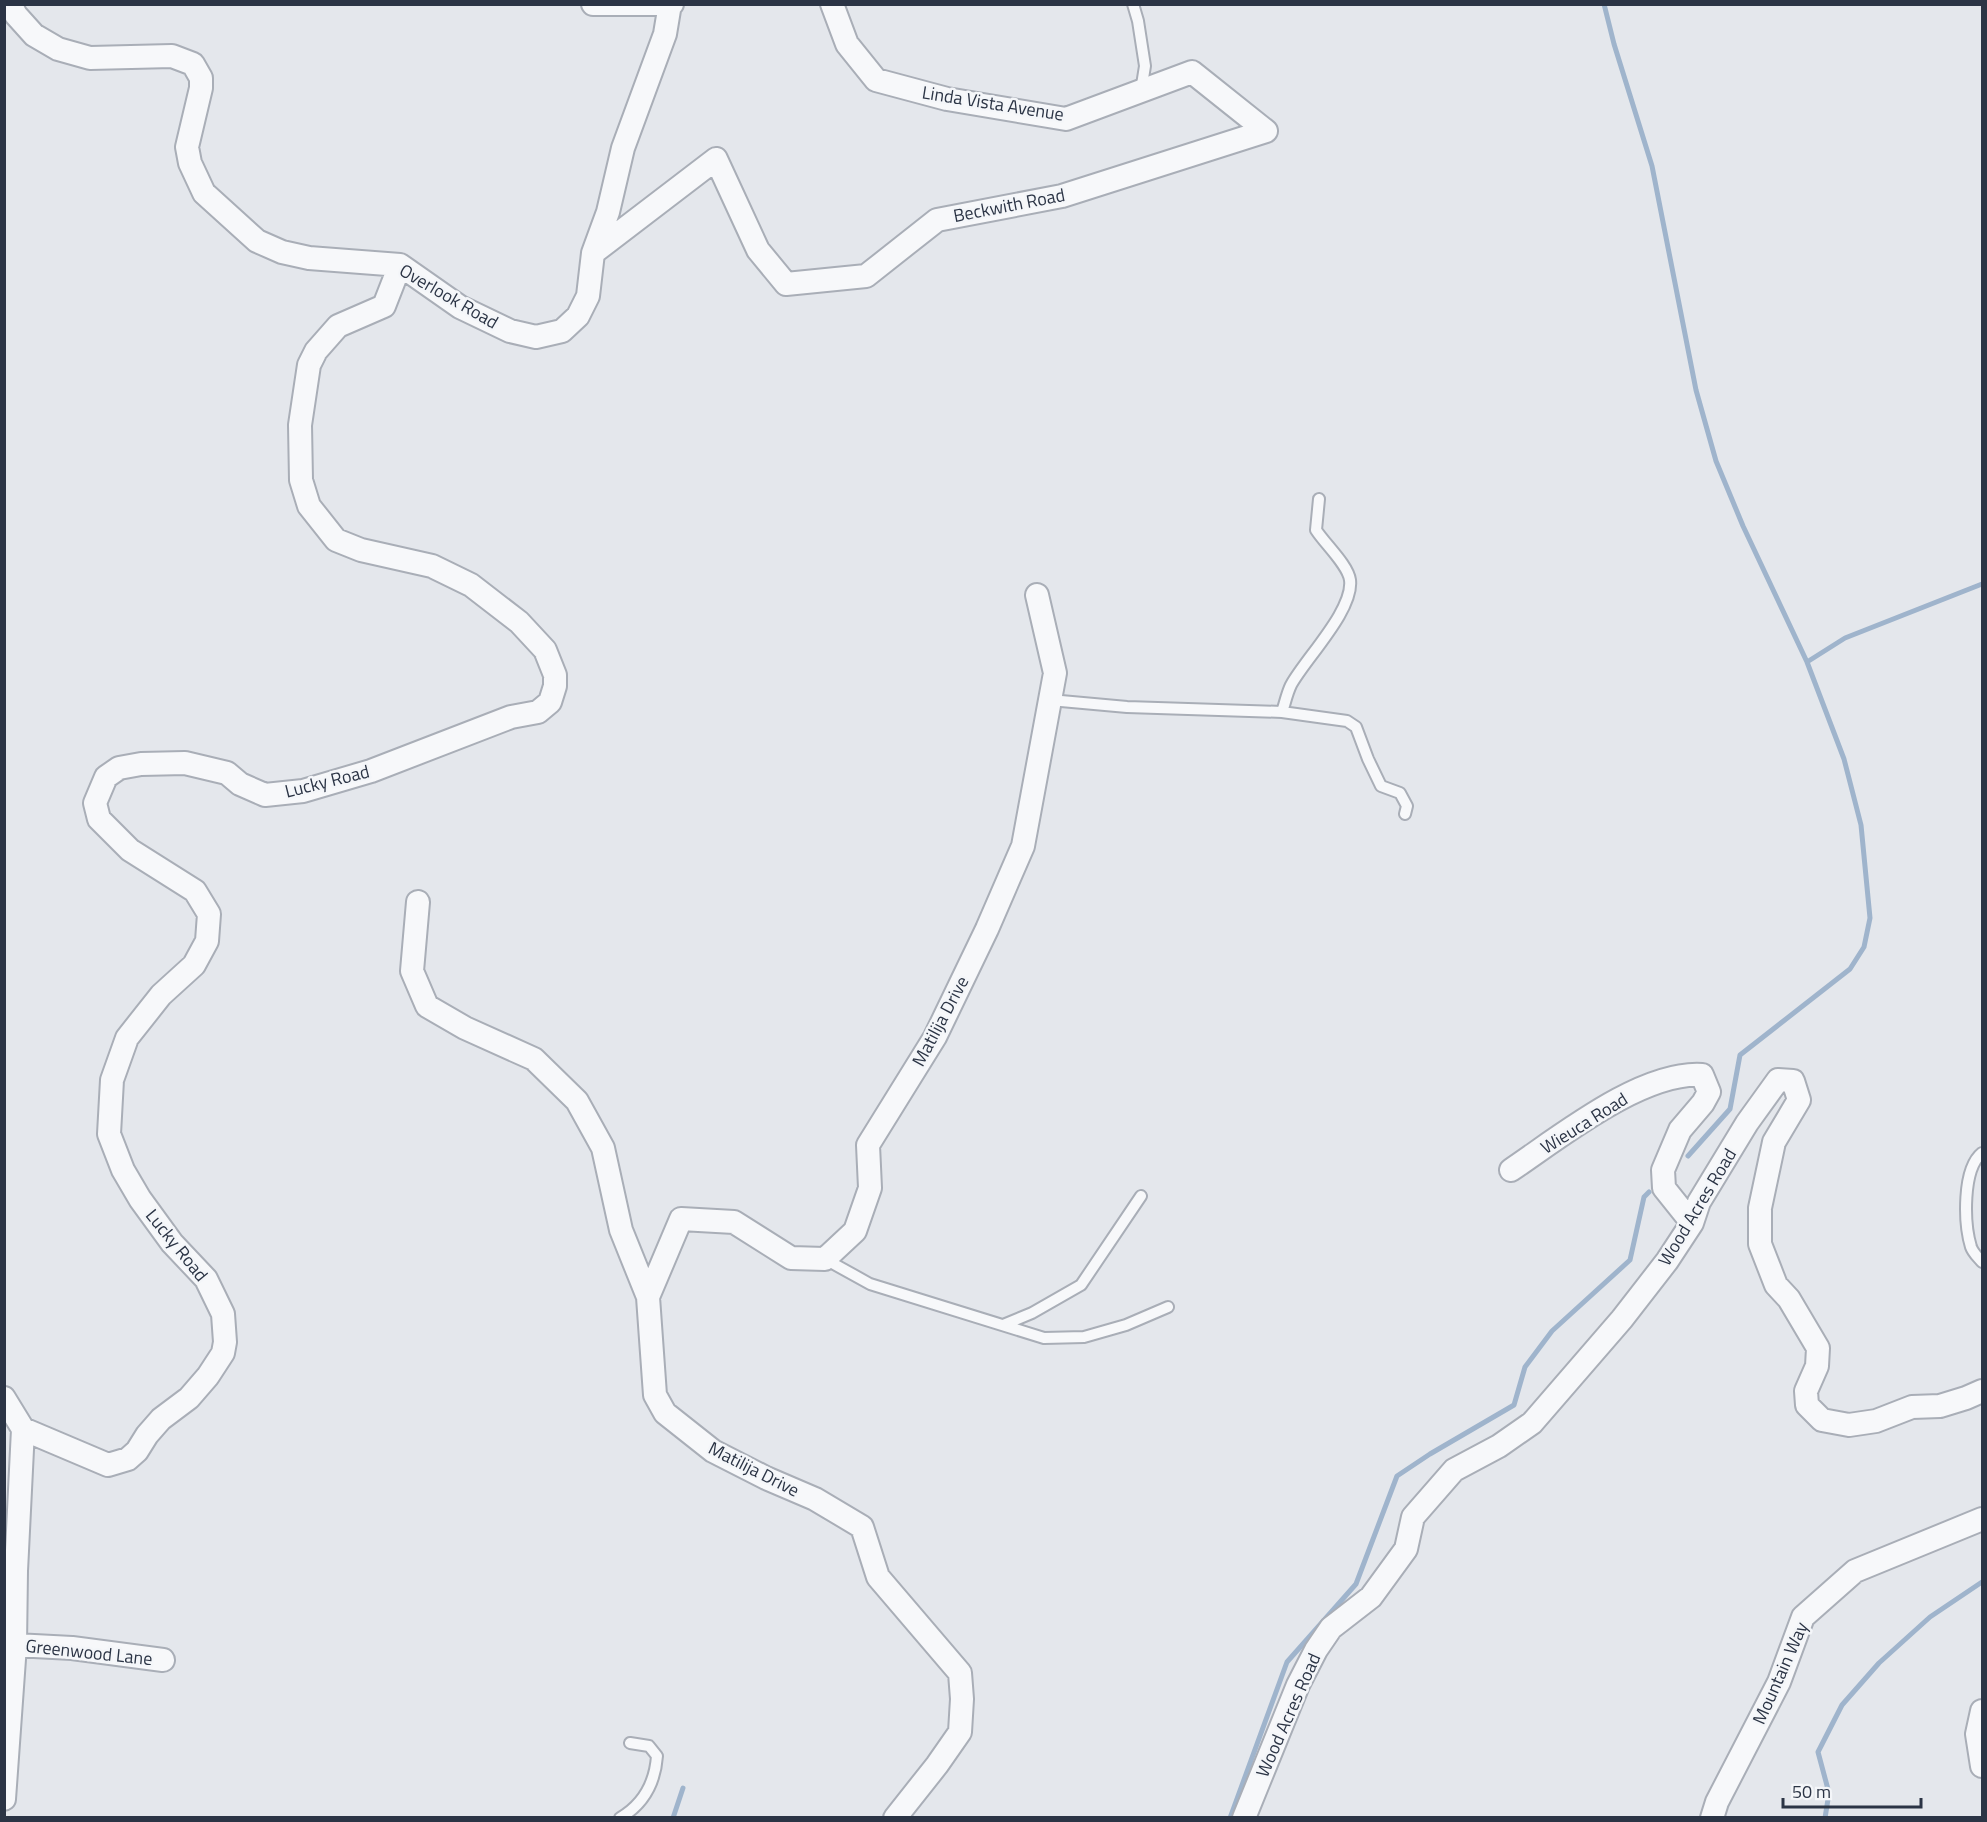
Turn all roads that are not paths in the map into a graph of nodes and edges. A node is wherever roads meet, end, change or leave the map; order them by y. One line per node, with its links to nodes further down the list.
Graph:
1 (10, 4): 9 (street, Overlook Road)
2 (593, 4): 5 (street)
3 (832, 4): 7 (street, Linda Vista Avenue)
4 (1133, 4): 7 (lane)
5 (671, 5): 8 (street, Overlook Road)
6 (1192, 72): 7 (street, Linda Vista Avenue); 8 (street, Beckwith Road)
7 (1141, 91)
8 (593, 253): 9 (street, Overlook Road)
9 (400, 265): 27 (street, Lucky Road)
10 (1319, 499): 13 (lane)
11 (1037, 595): 12 (street, Matilija Drive)
12 (1050, 700): 13 (lane); 20 (street, Matilija Drive)
13 (1282, 712): 14 (lane)
14 (1405, 814)
15 (418, 902): 22 (street)
16 (1983, 1153): 21 (lane)
17 (1511, 1170): 19 (street, Wieuca Road)
18 (1142, 1196): 24 (lane)
19 (1692, 1222): 25 (street, Wood Acres Road); 37 (street, Wood Acres Road)
20 (825, 1259): 22 (street, Matilija Drive); 24 (lane)
21 (1983, 1262)
22 (648, 1297): 36 (street, Matilija Drive)
23 (1168, 1307): 24 (lane)
24 (1003, 1325)
25 (1983, 1391)
26 (4, 1398): 27 (street)
27 (23, 1429): 29 (street, Greenwood Lane)
28 (1983, 1519): 38 (street, Mountain Way)
29 (15, 1645): 30 (street, Greenwood Lane); 34 (street, Greenwood Lane)
30 (163, 1660)
31 (1983, 1711): 33 (street)
32 (630, 1743): 35 (lane)
33 (1983, 1766)
34 (4, 1798)
35 (620, 1818)
36 (895, 1818)
37 (1244, 1818)
38 (1712, 1818)

